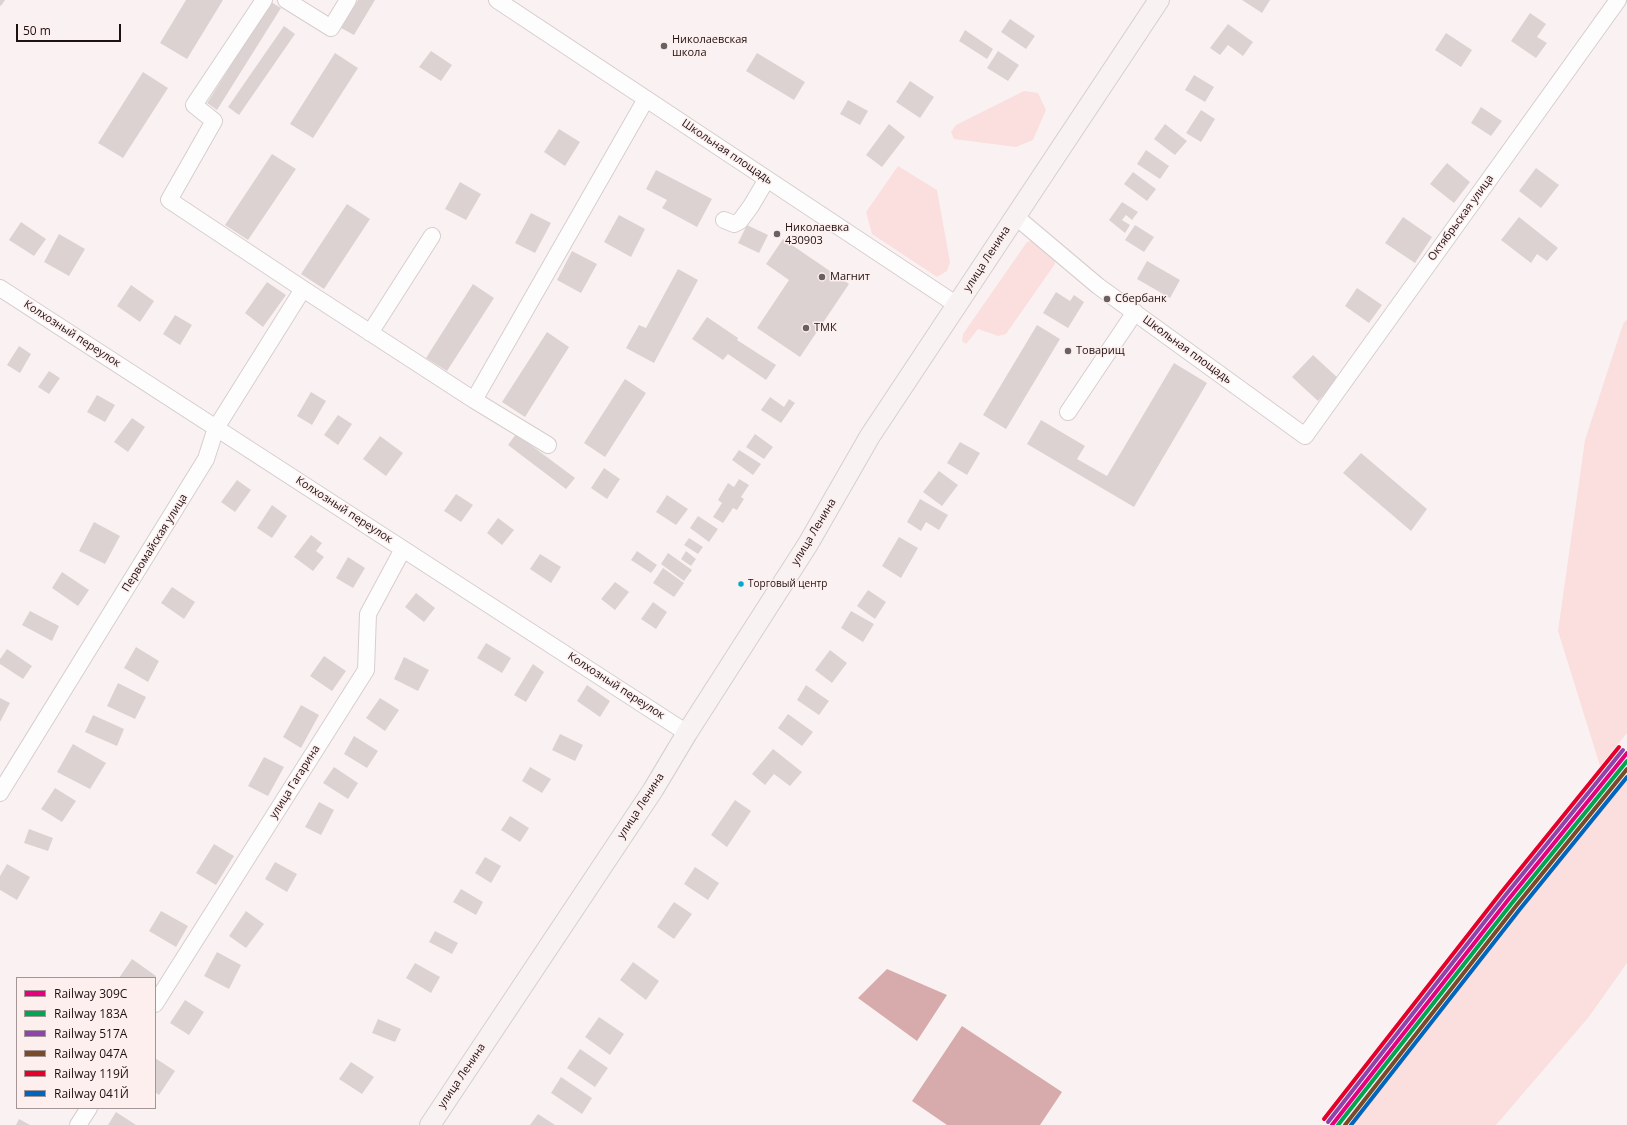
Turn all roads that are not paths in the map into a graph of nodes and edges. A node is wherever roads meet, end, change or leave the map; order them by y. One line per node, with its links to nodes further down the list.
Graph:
1 (264, 0): 13 (street)
2 (286, 0): 3 (street)
3 (348, 0)
4 (497, 0): 7 (street, Школьная площадь)
5 (1160, 0): 9 (main road, улица Ленина)
6 (1618, 0): 20 (street, Октябрьская улица)
7 (646, 99): 8 (street, Школьная площадь); 17 (street)
8 (767, 179): 10 (street); 14 (street, Школьная площадь)
9 (1015, 216): 14 (main road, улица Ленина); 15 (street, Школьная площадь)
10 (724, 220)
11 (432, 236): 16 (street)
12 (0, 288): 19 (street, Колхозный переулок)
13 (303, 289): 16 (street); 19 (street, Первомайская улица)
14 (957, 305): 23 (main road, улица Ленина)
15 (1135, 312): 18 (street); 20 (street, Школьная площадь)
16 (370, 333): 17 (street)
17 (474, 400): 21 (street)
18 (1068, 412)
19 (216, 428): 22 (street, Колхозный переулок); 24 (street, Первомайская улица)
20 (1305, 436)
21 (548, 445)
22 (403, 549): 23 (street, Колхозный переулок); 25 (street, улица Гагарина)
23 (687, 733): 28 (main road, улица Ленина)
24 (0, 793)
25 (156, 1002)
26 (88, 1109): 27 (street)
27 (78, 1125)
28 (430, 1125)

